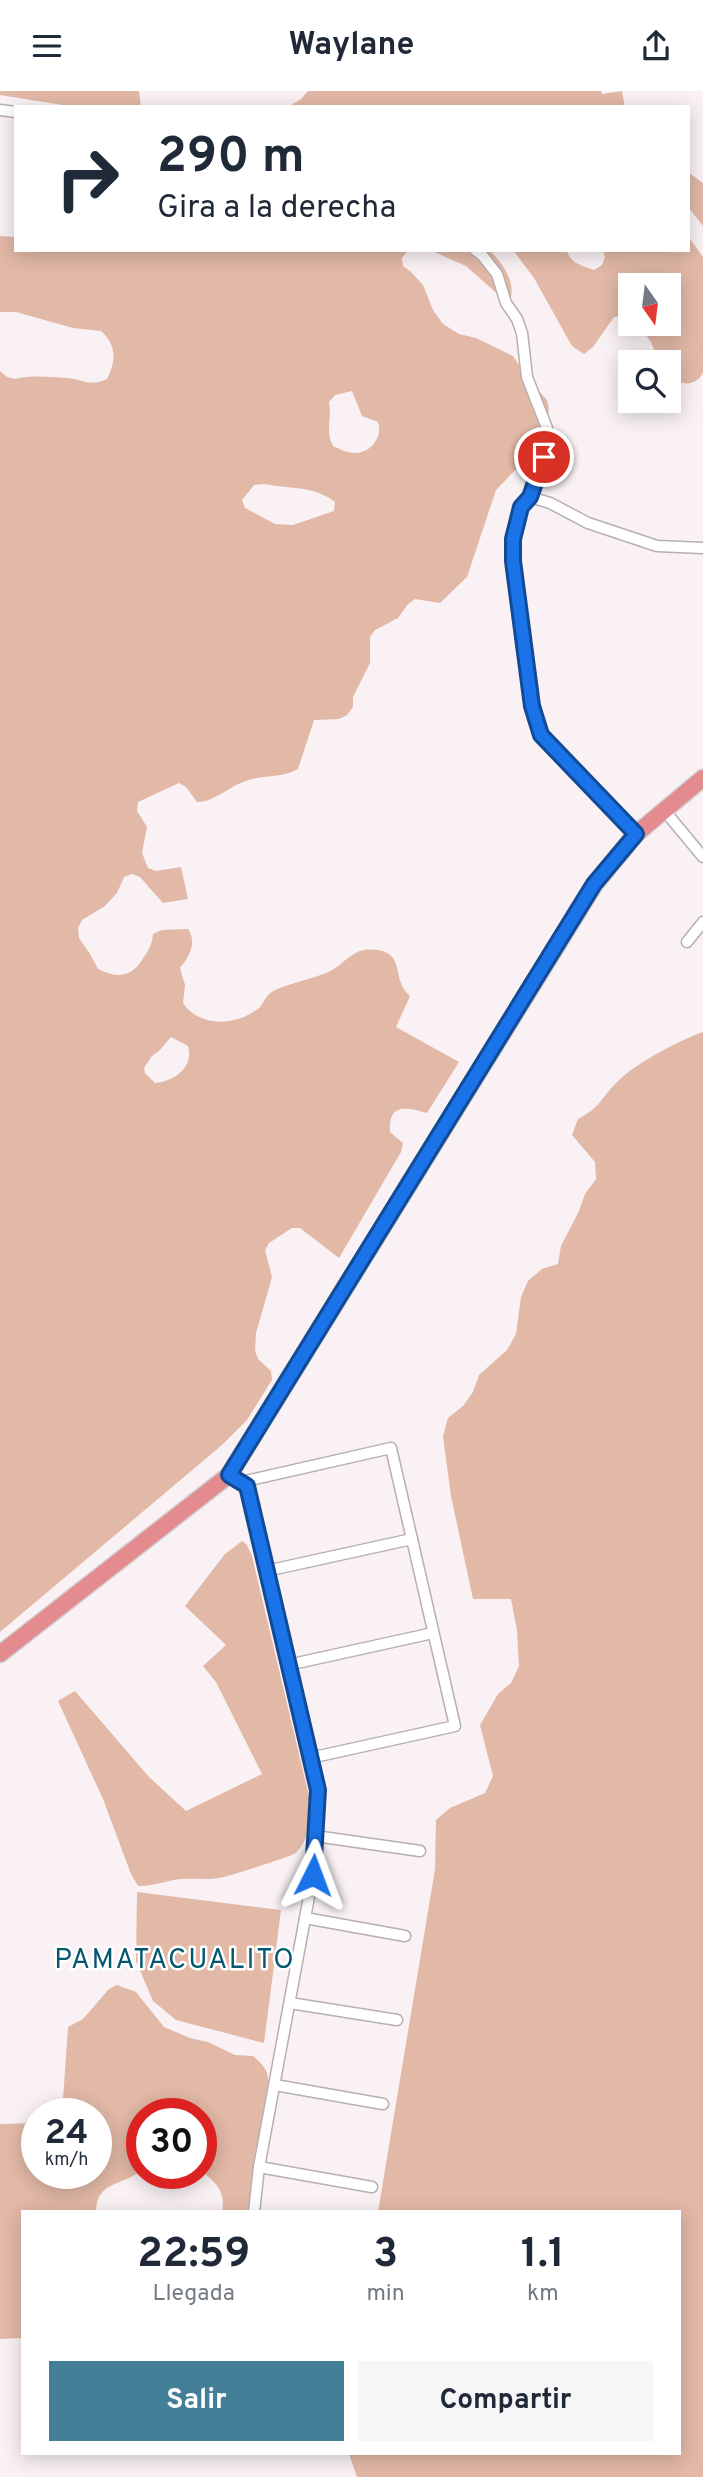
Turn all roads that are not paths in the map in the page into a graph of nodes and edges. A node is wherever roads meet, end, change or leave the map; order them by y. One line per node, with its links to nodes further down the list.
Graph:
1 (478, 252): 2 (street)
2 (530, 497): 3 (street); 6 (street)
3 (703, 548)
4 (703, 778): 5 (highway)
5 (664, 810): 6 (highway); 7 (street)
6 (636, 834): 10 (highway)
7 (703, 857)
8 (703, 922): 9 (street)
9 (687, 942)
10 (235, 1479): 11 (street); 12 (street); 14 (highway)
11 (412, 1539): 12 (street); 13 (street)
12 (266, 1571): 15 (street)
13 (433, 1633): 15 (street); 16 (street)
14 (0, 1654)
15 (288, 1665): 16 (street)
16 (310, 1758): 17 (street)
17 (315, 1836): 18 (street); 19 (street)
18 (420, 1851)
19 (305, 1918): 20 (street); 21 (street)
20 (405, 1936)
21 (290, 2003): 22 (street); 23 (street)
22 (397, 2020)
23 (275, 2085): 24 (street); 25 (street)
24 (383, 2104)
25 (259, 2167): 26 (street); 27 (street)
26 (372, 2187)
27 (254, 2210)

